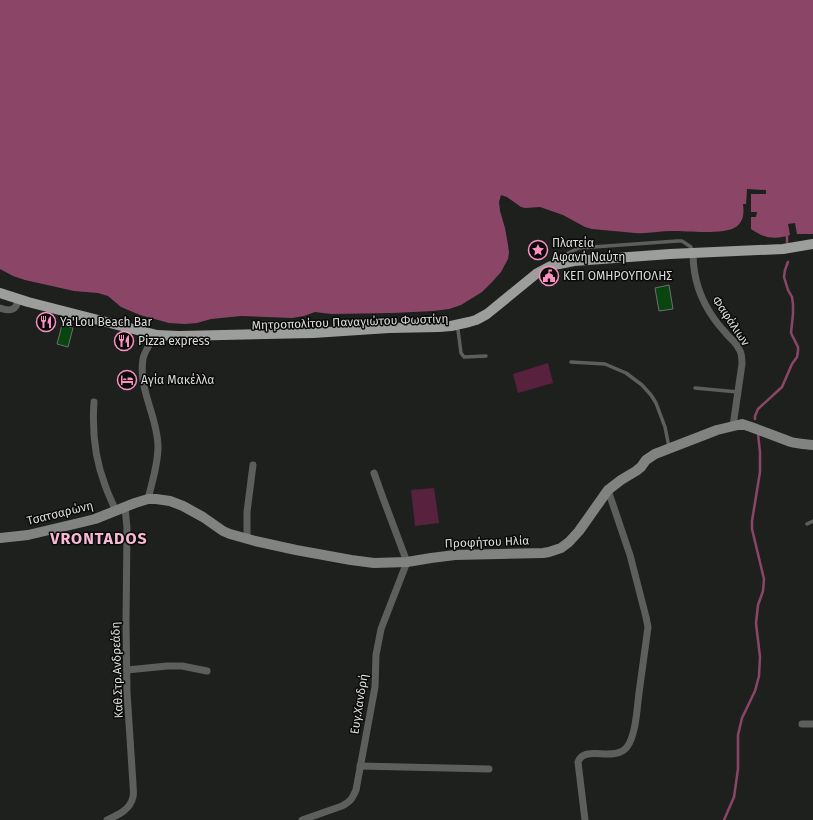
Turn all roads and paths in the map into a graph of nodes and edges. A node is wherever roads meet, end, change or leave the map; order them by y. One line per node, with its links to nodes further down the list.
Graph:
1 (813, 244): 3 (main road, Μητροπολίτου Παναγιώτου Φωστίνη)
2 (813, 251): 3 (main road, Μητροπολίτου Παναγιώτου Φωστίνη)
3 (693, 256): 8 (main road, Μητροπολίτου Παναγιώτου Φωστίνη); 9 (main road, Μητροπολίτου Παναγιώτου Φωστίνη); 13 (street, Φαφάλιων)
4 (0, 293): 6 (main road)
5 (0, 299): 6 (main road)
6 (18, 302): 7 (street); 9 (main road, Μητροπολίτου Παναγιώτου Φωστίνη)
7 (0, 308)
8 (458, 330): 9 (main road, Μητροπολίτου Παναγιώτου Φωστίνη); 10 (lane)
9 (154, 337): 21 (street)
10 (486, 356)
11 (571, 362): 17 (lane)
12 (695, 388): 13 (lane)
13 (738, 392): 15 (street, Φαφάλιων)
14 (94, 402): 22 (street, Καθ.Στρ.Ανδρεάδη)
15 (733, 426): 16 (street, Προφήτου Ηλία); 17 (street, Προφήτου Ηλία)
16 (813, 445)
17 (670, 448): 20 (street, Προφήτου Ηλία)
18 (253, 465): 26 (street)
19 (374, 473): 27 (street)
20 (608, 490): 27 (street, Προφήτου Ηλία); 36 (street)
21 (148, 499): 22 (street, Προφήτου Ηλία); 26 (street, Προφήτου Ηλία)
22 (121, 509): 25 (street, Τσατσαρώνη); 28 (street, Καθ.Στρ.Ανδρεάδη)
23 (813, 521): 24 (lane)
24 (807, 524)
25 (0, 538)
26 (247, 538): 27 (street, Προφήτου Ηλία)
27 (407, 562): 32 (street, Ευγ.Χανδρή)
28 (127, 670): 29 (street); 34 (street, Καθ.Στρ.Ανδρεάδη)
29 (207, 671)
30 (802, 724): 31 (street)
31 (813, 724)
32 (360, 766): 33 (street); 35 (street, Ευγ.Χανδρή)
33 (489, 769)
34 (107, 820)
35 (302, 820)
36 (585, 820)

